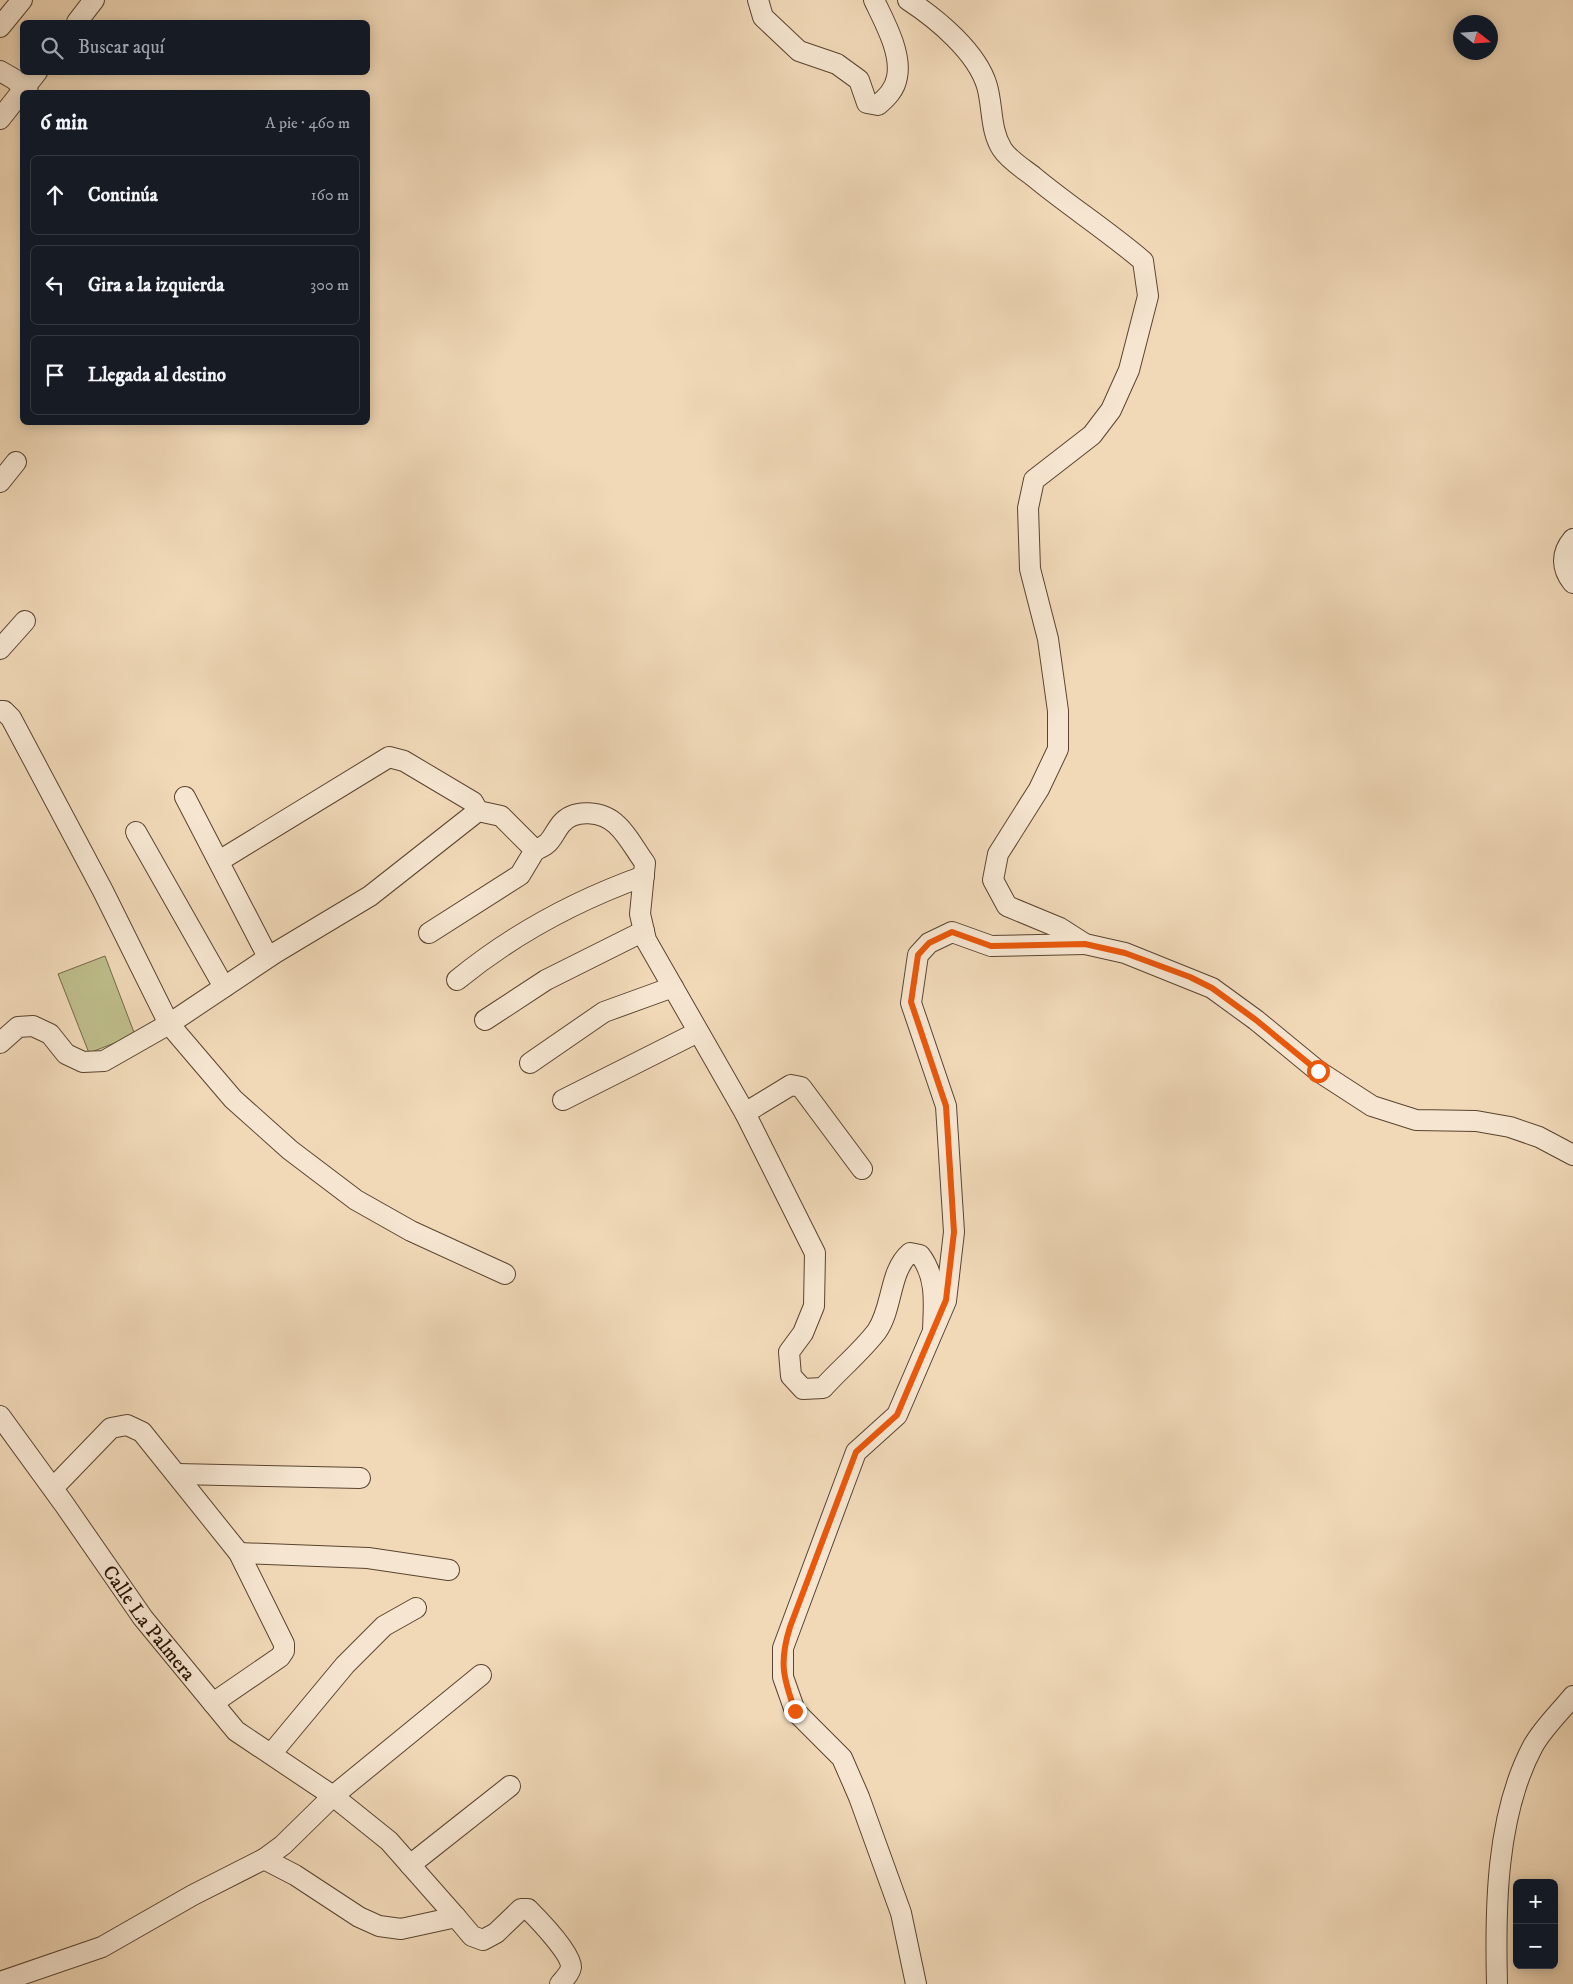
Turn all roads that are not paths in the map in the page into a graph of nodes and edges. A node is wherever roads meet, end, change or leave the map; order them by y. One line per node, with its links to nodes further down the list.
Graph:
1 (22, 0): 7 (street)
2 (94, 0): 6 (street)
3 (758, 0): 4 (street)
4 (874, 0)
5 (908, 0): 29 (street)
6 (79, 20)
7 (0, 27)
8 (0, 71): 10 (street)
9 (35, 75): 11 (street)
10 (25, 90)
11 (27, 90)
12 (20, 97): 13 (street)
13 (0, 119)
14 (16, 462): 15 (street)
15 (0, 482)
16 (1573, 539): 17 (street)
17 (1573, 583)
18 (24, 621): 19 (street)
19 (0, 649)
20 (0, 711): 35 (street)
21 (185, 797): 25 (street)
22 (478, 812): 24 (street); 25 (street); 30 (street)
23 (136, 832): 32 (street)
24 (535, 850): 26 (street); 28 (street)
25 (219, 861): 30 (street)
26 (644, 876): 27 (street); 31 (street)
27 (644, 931): 33 (street); 34 (street)
28 (428, 933)
29 (1085, 944): 41 (street); 44 (street)
30 (268, 958): 32 (street)
31 (457, 980)
32 (224, 987): 35 (street)
33 (673, 987): 36 (street); 38 (street)
34 (485, 1020)
35 (169, 1024): 37 (street); 43 (street)
36 (698, 1032): 39 (street); 40 (street)
37 (0, 1043)
38 (530, 1063)
39 (563, 1100)
40 (745, 1112): 42 (street); 44 (street)
41 (1573, 1155)
42 (862, 1169)
43 (505, 1274)
44 (933, 1330): 63 (street)
45 (0, 1416): 48 (street, Calle La Palmera)
46 (177, 1474): 47 (street); 48 (street); 49 (street)
47 (360, 1478)
48 (53, 1488): 54 (street, Calle La Palmera)
49 (239, 1553): 50 (street); 54 (street)
50 (449, 1570)
51 (416, 1608): 55 (street)
52 (481, 1674): 57 (street)
53 (1573, 1696): 64 (street)
54 (213, 1703): 55 (street, Calle La Palmera)
55 (271, 1754): 57 (street, Calle La Palmera)
56 (510, 1786): 59 (street)
57 (333, 1796): 58 (street); 59 (street, Calle La Palmera)
58 (264, 1859): 60 (street); 61 (street)
59 (410, 1865): 60 (street, Calle La Palmera)
60 (456, 1918): 62 (street, Calle La Palmera)
61 (0, 1982)
62 (560, 1984)
63 (916, 1984)
64 (1497, 1984)

